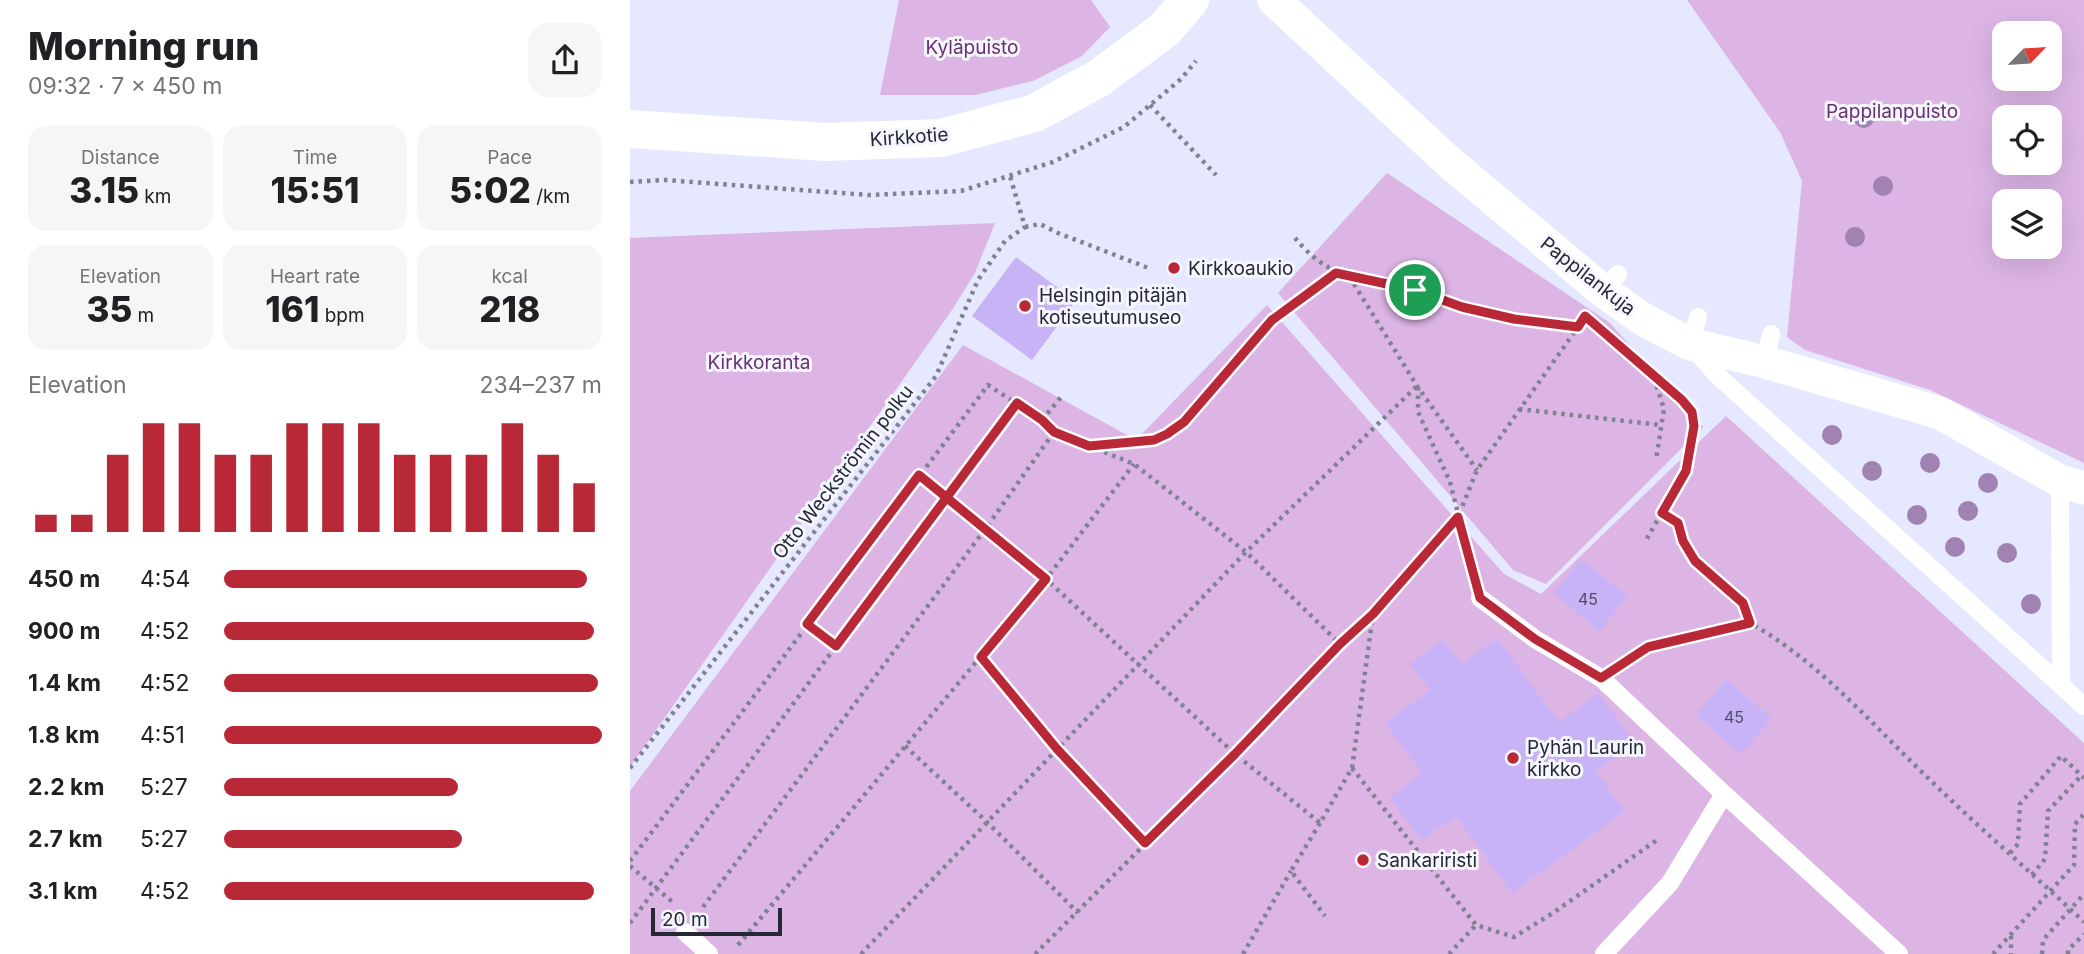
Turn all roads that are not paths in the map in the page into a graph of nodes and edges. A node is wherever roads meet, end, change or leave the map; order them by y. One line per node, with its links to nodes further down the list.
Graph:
1 (1190, 0): 3 (street, Kirkkotie)
2 (1274, 0): 4 (street, Pappilankuja)
3 (630, 129)
4 (1694, 331): 5 (street, Pappilankuja); 7 (lane)
5 (2072, 485): 7 (lane)
6 (1480, 598): 9 (lane)
7 (2062, 685): 8 (lane)
8 (2084, 706)
9 (1724, 794): 12 (lane); 13 (lane)
10 (689, 926): 11 (lane)
11 (709, 954)
12 (1604, 954)
13 (1899, 954)

